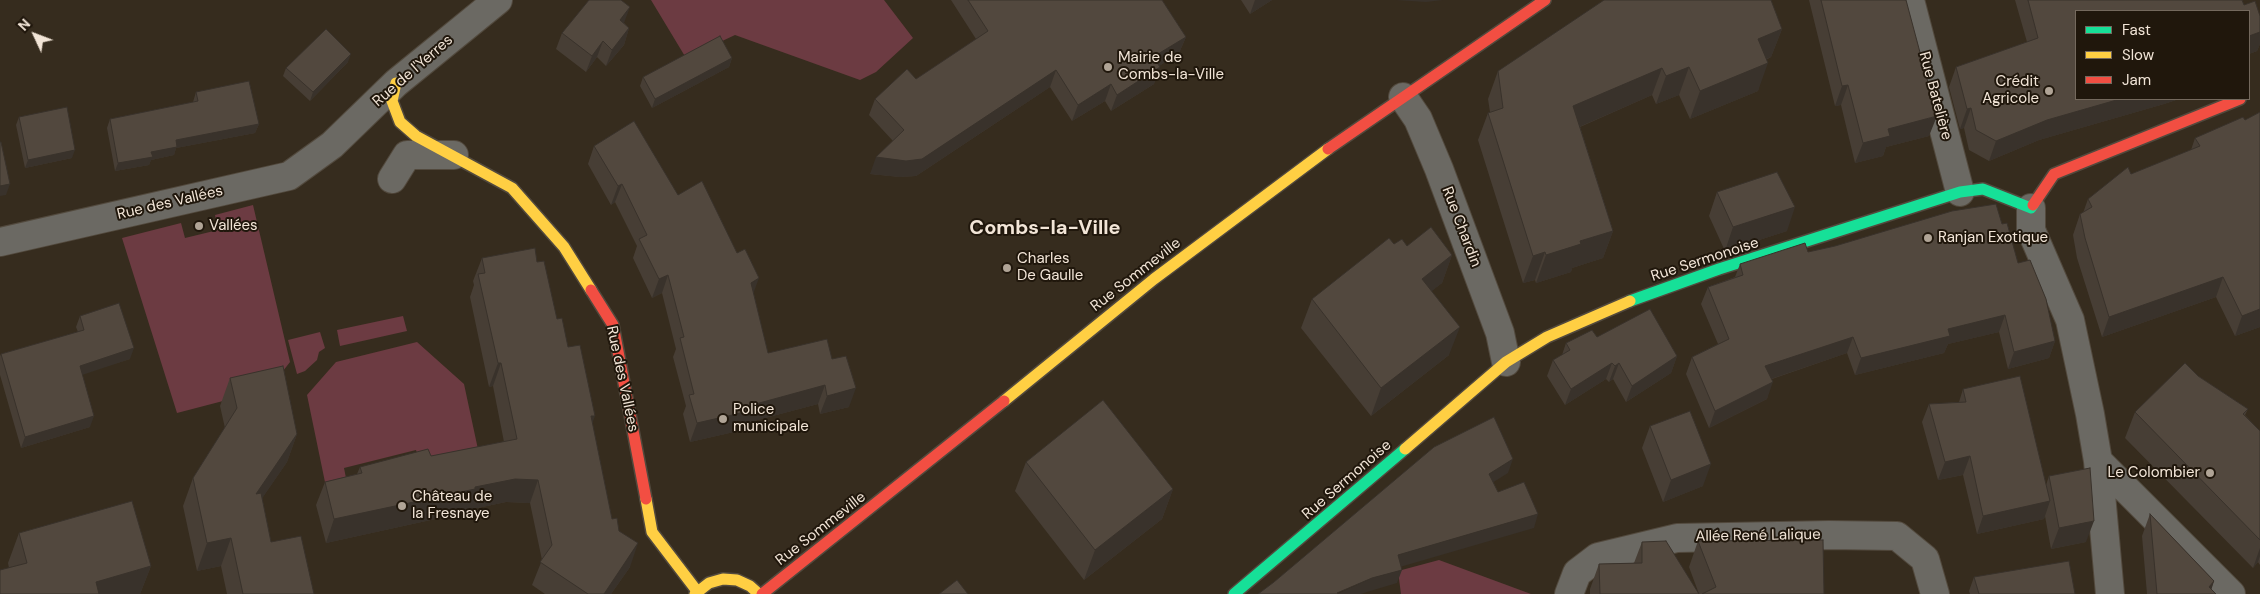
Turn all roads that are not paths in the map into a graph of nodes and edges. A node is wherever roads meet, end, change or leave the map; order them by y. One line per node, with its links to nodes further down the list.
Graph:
1 (498, 0): 4 (street, Rue de l'Yerres)
2 (1545, 0): 5 (street, Rue Sommeville)
3 (1910, 0): 10 (street, Rue Batelière)
4 (396, 83): 7 (street, Rue de l'Yerres); 8 (street, Rue des Vallées)
5 (1403, 97): 13 (street, Rue Chardin); 16 (street, Rue Sommeville)
6 (2238, 100): 11 (street)
7 (332, 145): 12 (street, Rue des Vallées)
8 (454, 155): 9 (street, Rue des Vallées); 15 (street, Rue des Vallées)
9 (392, 179)
10 (1960, 192): 11 (street, Rue Sermonoise); 13 (street, Rue Sermonoise)
11 (2030, 208): 14 (street)
12 (0, 242)
13 (1506, 362): 17 (street, Rue Sermonoise)
14 (2098, 461): 20 (street); 21 (street)
15 (696, 593): 16 (street)
16 (761, 594)
17 (1234, 594)
18 (1569, 594): 19 (street, Allée René Lalique)
19 (1935, 594)
20 (2110, 594)
21 (2231, 594)

